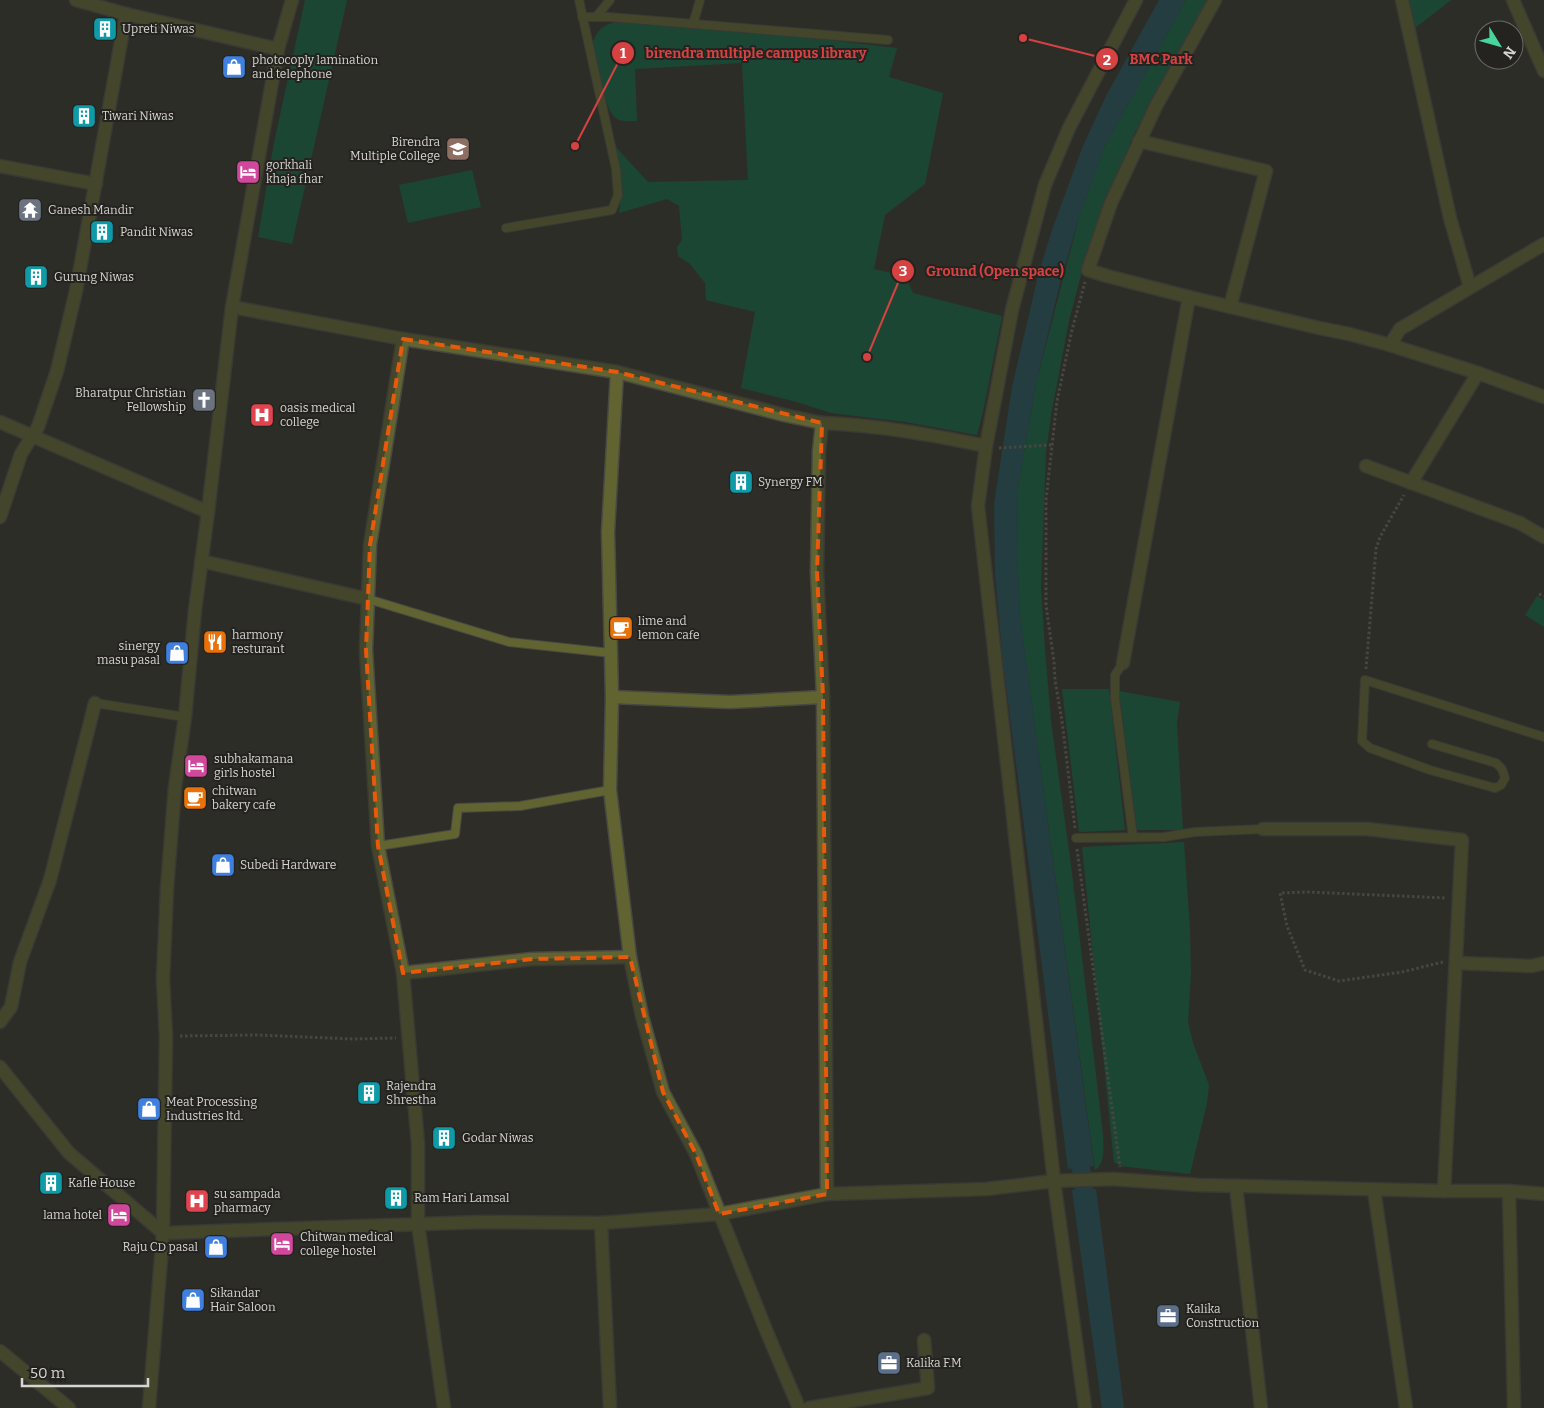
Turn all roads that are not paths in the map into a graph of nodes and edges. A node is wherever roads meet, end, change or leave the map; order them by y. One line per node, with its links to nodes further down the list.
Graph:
1 (76, 0): 10 (street)
2 (292, 0): 15 (street)
3 (579, 0): 11 (lane)
4 (610, 0): 12 (lane)
5 (700, 0): 13 (lane)
6 (1136, 0): 34 (street)
7 (1214, 0): 17 (street)
8 (1402, 0): 22 (street)
9 (1513, 0): 16 (street)
10 (126, 14): 15 (street); 19 (street)
11 (582, 17): 12 (lane); 20 (lane)
12 (596, 17): 13 (lane)
13 (693, 24): 14 (lane)
14 (888, 40)
15 (278, 50): 24 (street)
16 (1544, 71)
17 (1139, 141): 23 (street); 25 (street)
18 (0, 166): 19 (street)
19 (96, 184): 33 (street)
20 (506, 228)
21 (1544, 244): 22 (street)
22 (1470, 287): 27 (street)
23 (1190, 297): 25 (street); 43 (street)
24 (232, 306): 26 (street); 37 (street)
25 (1230, 307): 27 (street)
26 (403, 339): 28 (street); 41 (street)
27 (1390, 345): 29 (street)
28 (617, 372): 32 (street); 42 (street)
29 (1478, 373): 30 (street); 36 (street)
30 (1544, 397)
31 (0, 422): 33 (street)
32 (822, 423): 34 (street); 45 (street)
33 (34, 436): 37 (street); 38 (street)
34 (986, 446): 61 (street)
35 (1366, 466): 36 (street)
36 (1412, 482): 39 (street)
37 (208, 512): 40 (street)
38 (0, 517)
39 (1544, 537)
40 (201, 561): 41 (street); 47 (street)
41 (368, 600): 42 (lane); 54 (street)
42 (611, 653): 44 (street)
43 (1123, 663): 53 (lane)
44 (612, 697): 45 (street); 50 (street)
45 (823, 697): 66 (street)
46 (95, 702): 47 (lane); 59 (street)
47 (185, 717): 71 (street)
48 (1544, 737): 49 (lane)
49 (1432, 744)
50 (610, 790): 54 (lane); 55 (street)
51 (1263, 829): 53 (lane); 56 (street)
52 (1076, 838): 53 (lane)
53 (1133, 838)
54 (378, 846): 58 (street)
55 (630, 957): 58 (street); 68 (street)
56 (1457, 961): 57 (street); 64 (street)
57 (1544, 963)
58 (403, 973): 70 (street)
59 (0, 1022)
60 (0, 1067): 71 (street)
61 (1058, 1181): 62 (street); 66 (street); 80 (street)
62 (1236, 1186): 63 (street); 81 (street)
63 (1374, 1190): 64 (street); 82 (street)
64 (1444, 1191): 65 (street)
65 (1509, 1191): 67 (street); 83 (street)
66 (827, 1194): 68 (street)
67 (1544, 1194)
68 (719, 1214): 69 (street); 78 (street)
69 (601, 1223): 70 (street); 77 (street)
70 (418, 1224): 71 (street); 76 (street)
71 (163, 1234): 75 (street)
72 (924, 1340): 79 (street)
73 (0, 1351): 74 (street)
74 (69, 1408)
75 (148, 1408)
76 (444, 1408)
77 (610, 1408)
78 (799, 1408)
79 (809, 1408)
80 (1085, 1408)
81 (1261, 1408)
82 (1406, 1408)
83 (1514, 1408)

